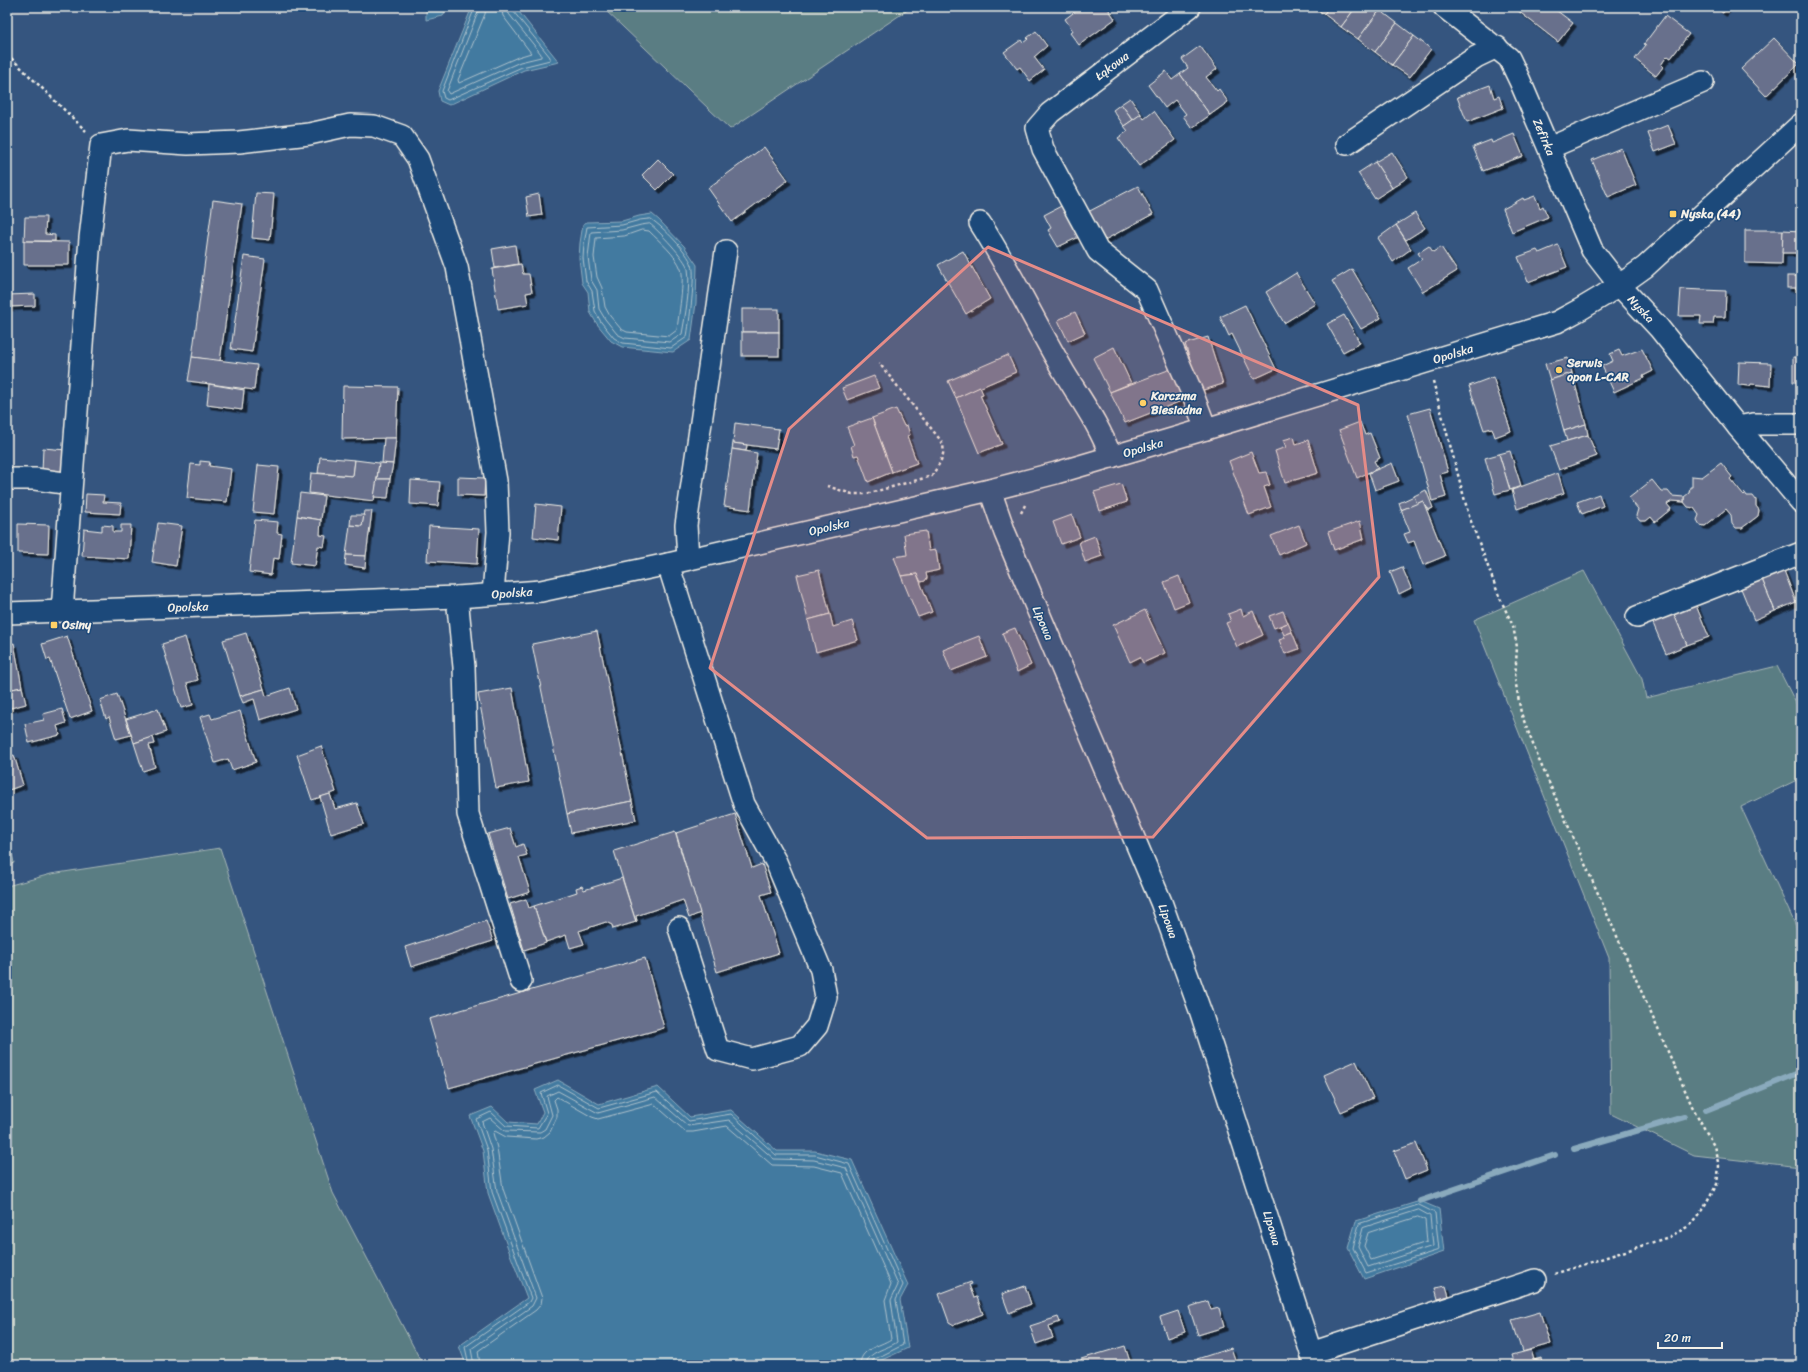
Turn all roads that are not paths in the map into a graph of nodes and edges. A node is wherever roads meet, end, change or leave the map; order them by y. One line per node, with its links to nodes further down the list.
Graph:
1 (1190, 7): 13 (street, Łąkowa)
2 (1458, 11): 3 (street, Zefirka)
3 (1497, 47): 6 (street); 7 (street, Zefirka)
4 (1702, 82): 7 (street)
5 (1801, 124): 10 (street, Nyska)
6 (1347, 144)
7 (1549, 148): 10 (street, Zefirka)
8 (980, 223): 14 (street)
9 (726, 251): 20 (street)
10 (1620, 286): 12 (street, Nyska); 13 (street, Opolska)
11 (1801, 424): 12 (street)
12 (1738, 427): 18 (street, Nyska)
13 (1206, 429): 14 (street, Opolska)
14 (1111, 457): 17 (street, Opolska)
15 (7, 479): 16 (street)
16 (70, 484): 22 (street); 24 (street)
17 (990, 490): 20 (street, Opolska); 30 (street, Lipowa)
18 (1801, 502)
19 (1801, 553): 26 (street)
20 (688, 560): 21 (street, Opolska)
21 (668, 564): 22 (street, Opolska); 27 (street)
22 (493, 594): 23 (street, Opolska)
23 (457, 597): 24 (street, Opolska); 28 (street)
24 (62, 611): 25 (street, Opolska)
25 (7, 613)
26 (1637, 617)
27 (679, 928)
28 (521, 981)
29 (1535, 1280): 30 (street)
30 (1313, 1359)

